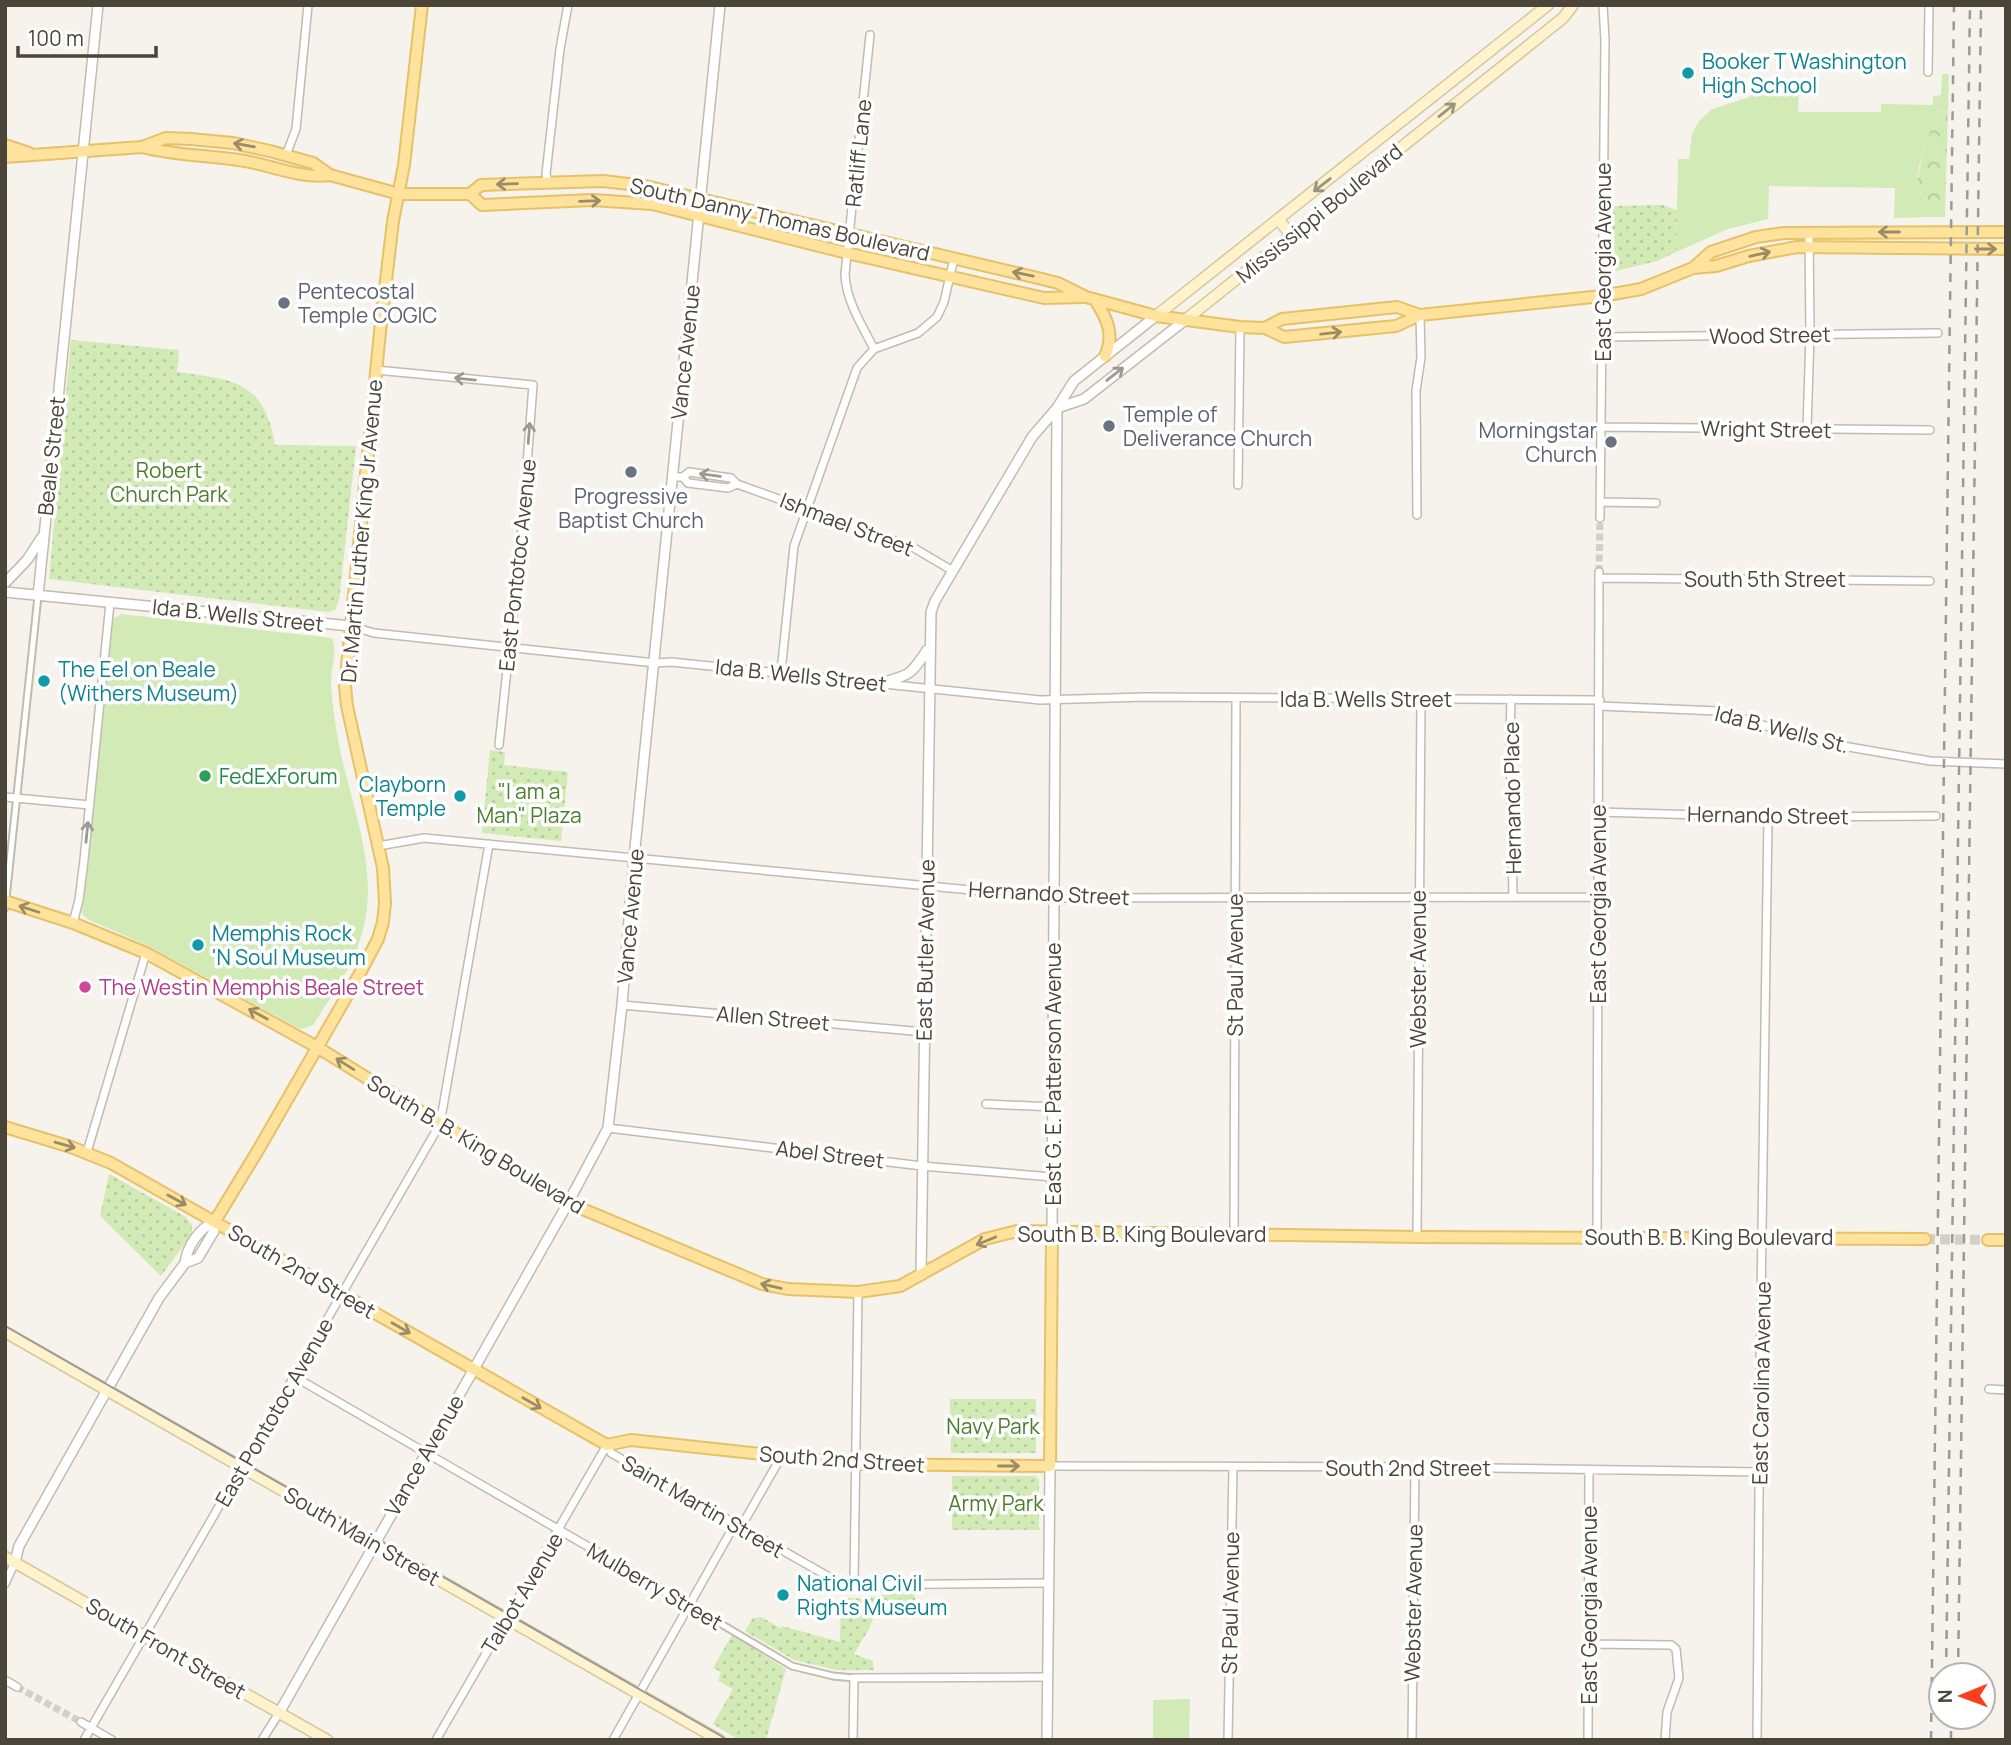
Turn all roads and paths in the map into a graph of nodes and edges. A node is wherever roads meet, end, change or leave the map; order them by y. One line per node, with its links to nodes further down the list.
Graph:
1 (98, 5): 16 (street, Beale Street)
2 (308, 5): 18 (street)
3 (422, 5): 22 (main road, Dr. Martin Luther King Jr Avenue)
4 (568, 5): 21 (street)
5 (720, 5): 24 (street, Vance Avenue)
6 (1548, 5): 12 (main road, Mississippi Boulevard)
7 (1573, 5): 13 (main road, Mississippi Boulevard, one-way to 7)
8 (1603, 5): 37 (street, East Georgia Avenue)
9 (1929, 5): 11 (street)
10 (870, 35): 29 (street, Ratliff Lane)
11 (1928, 72)
12 (1414, 112): 13 (main road); 26 (main road, Mississippi Boulevard, one-way to 26)
13 (1426, 127): 30 (main road, Mississippi Boulevard)
14 (5, 145): 17 (main road)
15 (142, 147): 16 (main road, South Danny Thomas Boulevard); 18 (main road, South Danny Thomas Boulevard, one-way to 15); 20 (main road, South Danny Thomas Boulevard)
16 (83, 152): 17 (main road, South Danny Thomas Boulevard); 61 (street, Beale Street)
17 (34, 155): 19 (main road, South Danny Thomas Boulevard)
18 (286, 155): 20 (main road, South Danny Thomas Boulevard)
19 (5, 157)
20 (330, 175): 22 (main road, South Danny Thomas Boulevard)
21 (548, 183): 23 (main road, South Danny Thomas Boulevard, one-way to 23); 24 (main road, South Danny Thomas Boulevard)
22 (399, 194): 23 (main road, South Danny Thomas Boulevard); 49 (main road, Dr. Martin Luther King Jr Avenue)
23 (470, 194): 25 (main road, South Danny Thomas Boulevard, one-way to 25)
24 (701, 198): 25 (street, Vance Avenue); 29 (main road, South Danny Thomas Boulevard)
25 (698, 215): 33 (main road, South Danny Thomas Boulevard); 54 (street, Vance Avenue)
26 (1278, 219): 30 (main road); 40 (main road, Mississippi Boulevard)
27 (1809, 232): 28 (main road, South Danny Thomas Boulevard, one-way to 27); 31 (street); 35 (main road, South Danny Thomas Boulevard)
28 (2006, 232)
29 (849, 233): 33 (street, Ratliff Lane); 34 (main road, South Danny Thomas Boulevard)
30 (1291, 235): 41 (main road, Mississippi Boulevard)
31 (1809, 247): 32 (main road, South Danny Thomas Boulevard, one-way to 32); 35 (main road, South Danny Thomas Boulevard, one-way to 31); 45 (street)
32 (2006, 249)
33 (847, 253): 36 (main road, South Danny Thomas Boulevard); 47 (street, Ratliff Lane)
34 (954, 258): 36 (street); 38 (main road, South Danny Thomas Boulevard, one-way to 34)
35 (1693, 268): 37 (main road, South Danny Thomas Boulevard)
36 (950, 275): 38 (main road, South Danny Thomas Boulevard); 47 (street)
37 (1602, 296): 39 (main road, South Danny Thomas Boulevard); 46 (street, East Georgia Avenue)
38 (1091, 298): 40 (main road, South Danny Thomas Boulevard); 48 (main road)
39 (1420, 315): 43 (main road, South Danny Thomas Boulevard); 43 (main road, South Danny Thomas Boulevard, one-way to 39); 59 (street)
40 (1156, 316): 41 (main road, South Danny Thomas Boulevard); 48 (street, Mississippi Boulevard)
41 (1184, 321): 42 (main road, South Danny Thomas Boulevard); 50 (street, Mississippi Boulevard, one-way to 41)
42 (1240, 327): 43 (main road, South Danny Thomas Boulevard); 55 (street)
43 (1265, 328)
44 (1938, 332): 45 (street, Wood Street)
45 (1810, 335): 46 (street, Wood Street); 52 (street)
46 (1602, 337): 51 (street, East Georgia Avenue)
47 (874, 349): 58 (street)
48 (1105, 356): 50 (street, Mississippi Boulevard)
49 (376, 370): 70 (main road, Dr. Martin Luther King Jr Avenue); 71 (street, East Pontotoc Avenue, one-way to 49)
50 (1057, 408): 62 (street, Mississippi Boulevard); 78 (street, East G. E. Patterson Avenue)
51 (1602, 427): 52 (street, Wright Street); 56 (street, East Georgia Avenue)
52 (1807, 429): 53 (street, Wright Street)
53 (1930, 430)
54 (678, 477): 58 (street, Ishmael Street); 73 (street, Vance Avenue)
55 (1238, 485)
56 (1600, 502): 57 (street); 60 (street, East Georgia Avenue)
57 (1656, 503)
58 (806, 507): 62 (street, Ishmael Street); 74 (street)
59 (1417, 514)
60 (1600, 518)
61 (43, 535): 65 (street); 67 (street, Beale Street)
62 (953, 571): 69 (street, Mississippi Boulevard)
63 (1600, 575): 64 (street, South 5th Street); 81 (street, East Georgia Avenue)
64 (1930, 581)
65 (5, 583)
66 (5, 593): 67 (street, Ida B. Wells Street)
67 (38, 596): 68 (street, Ida B. Wells Street); 85 (street, Beale Street)
68 (110, 603): 70 (street, Ida B. Wells Street); 86 (street)
69 (929, 625): 72 (street, East Butler Avenue)
70 (351, 626): 71 (street, Ida B. Wells Street); 91 (main road, Dr. Martin Luther King Jr Avenue)
71 (509, 648): 73 (street, Ida B. Wells Street); 82 (street, East Pontotoc Avenue)
72 (928, 648): 75 (street); 76 (street, East Butler Avenue)
73 (655, 663): 74 (street, Ida B. Wells Street); 92 (street, Vance Avenue)
74 (781, 672): 75 (street, Ida B. Wells Street)
75 (881, 683): 76 (street, Ida B. Wells Street)
76 (928, 689): 78 (street, Ida B. Wells Street); 93 (street, East Butler Avenue)
77 (1236, 698): 78 (street, Ida B. Wells Street); 80 (street, Ida B. Wells Street); 98 (street, St Paul Avenue)
78 (1056, 699): 97 (street, East G. E. Patterson Avenue)
79 (1511, 699): 80 (street, Ida B. Wells Street); 81 (street, Ida B. Wells Street); 95 (street, Hernando Place)
80 (1421, 700): 94 (street, Webster Avenue)
81 (1600, 703): 83 (street, Ida B. Wells St.); 87 (street, East Georgia Avenue)
82 (499, 745)
83 (2006, 764)
84 (5, 797): 85 (street)
85 (16, 798): 86 (street); 99 (street, Beale Street)
86 (89, 805): 100 (street, one-way to 86)
87 (1599, 812): 89 (street, Hernando Street); 96 (street, East Georgia Avenue)
88 (1936, 816): 89 (street, Hernando Street)
89 (1768, 817): 119 (street, East Carolina Avenue)
90 (489, 844): 91 (street, Hernando Street); 92 (street, Hernando Street); 107 (street, East Pontotoc Avenue)
91 (378, 846): 104 (main road, Dr. Martin Luther King Jr Avenue)
92 (634, 858): 93 (street, Hernando Street); 102 (street, Vance Avenue)
93 (926, 886): 97 (street, Hernando Street); 103 (street, East Butler Avenue)
94 (1419, 896): 95 (street, Hernando Street); 98 (street, Hernando Street); 118 (street, Webster Avenue)
95 (1513, 897): 96 (street, Hernando Street)
96 (1598, 897): 117 (street, East Georgia Avenue)
97 (1055, 898): 98 (street, Hernando Street); 106 (street, East G. E. Patterson Avenue)
98 (1236, 898): 116 (street, St Paul Avenue)
99 (6, 904): 100 (main road, South B. B. King Boulevard, one-way to 99)
100 (73, 923): 101 (main road, South B. B. King Boulevard)
101 (146, 953): 104 (main road, South B. B. King Boulevard, one-way to 101); 110 (street)
102 (622, 1005): 103 (street, Allen Street); 109 (street, Vance Avenue)
103 (924, 1032): 111 (street, East Butler Avenue)
104 (317, 1047): 107 (main road, South B. B. King Boulevard, one-way to 104); 114 (main road, Dr. Martin Luther King Jr Avenue)
105 (986, 1104): 106 (street)
106 (1053, 1107): 112 (street, East G. E. Patterson Avenue)
107 (440, 1124): 113 (main road, South B. B. King Boulevard); 125 (street, East Pontotoc Avenue)
108 (5, 1127): 110 (main road, South 2nd Street, one-way to 110)
109 (607, 1128): 111 (street, Abel Street); 113 (street, Vance Avenue)
110 (87, 1152): 114 (main road, South 2nd Street, one-way to 114)
111 (922, 1166): 112 (street, Abel Street); 123 (street, East Butler Avenue)
112 (1053, 1177): 115 (street, East G. E. Patterson Avenue)
113 (568, 1203): 124 (main road, South B. B. King Boulevard, one-way to 113); 127 (street, Vance Avenue)
114 (215, 1221): 125 (main road, South 2nd Street); 130 (street, Dr. Martin Luther King Jr Avenue)
115 (1052, 1231): 116 (main road, South B. B. King Boulevard); 123 (main road, South B. B. King Boulevard, one-way to 123); 136 (main road, East G. E. Patterson Avenue)
116 (1234, 1233): 118 (main road, South B. B. King Boulevard)
117 (1597, 1236): 118 (main road, South B. B. King Boulevard); 119 (main road, South B. B. King Boulevard)
118 (1417, 1237)
119 (1763, 1238): 120 (main road, South B. B. King Boulevard); 141 (street, East Carolina Avenue)
120 (1925, 1239)
121 (1988, 1240): 122 (main road)
122 (2006, 1240)
123 (921, 1275): 124 (main road, South B. B. King Boulevard)
124 (858, 1292): 135 (street)
125 (342, 1294): 127 (main road, South 2nd Street, one-way to 127); 128 (street, East Pontotoc Avenue)
126 (5, 1332): 130 (main road, South Main Street)
127 (473, 1369): 132 (main road, South 2nd Street, one-way to 132); 133 (street, Vance Avenue)
128 (295, 1377): 133 (street, Mulberry Street); 138 (street, East Pontotoc Avenue)
129 (1989, 1389): 131 (street)
130 (107, 1390): 138 (main road, South Main Street); 145 (street, Dr. Martin Luther King Jr Avenue)
131 (2006, 1390)
132 (607, 1445): 134 (main road, South 2nd Street); 142 (street, Saint Martin Street); 143 (street, Talbot Avenue)
133 (426, 1452): 143 (street, Mulberry Street); 144 (street, Vance Avenue)
134 (781, 1457): 135 (main road, South 2nd Street); 142 (street)
135 (856, 1464): 136 (main road, South 2nd Street, one-way to 136); 148 (street)
136 (1050, 1466): 139 (street, South 2nd Street); 146 (street, East G. E. Patterson Avenue)
137 (1415, 1466): 139 (street, South 2nd Street); 140 (street, South 2nd Street); 171 (street, Webster Avenue)
138 (242, 1467): 144 (main road, South Main Street); 151 (street, East Pontotoc Avenue)
139 (1233, 1467): 170 (street, St Paul Avenue)
140 (1589, 1470): 141 (street, South 2nd Street); 152 (street, East Georgia Avenue)
141 (1760, 1472): 174 (street, East Carolina Avenue)
142 (738, 1525): 148 (street, Saint Martin Street); 149 (street)
143 (559, 1531): 149 (street, Mulberry Street); 150 (street, Talbot Avenue)
144 (374, 1543): 150 (main road, South Main Street); 158 (street, Vance Avenue)
145 (10, 1560): 147 (street, Dr. Martin Luther King Jr Avenue); 151 (main road, South Front Street)
146 (1049, 1583): 148 (street, Saint Martin Street); 153 (street, East G. E. Patterson Avenue)
147 (5, 1584)
148 (854, 1585)
149 (689, 1605): 154 (street, Mulberry Street); 157 (street)
150 (506, 1618): 157 (main road, South Main Street); 165 (street, Talbot Avenue)
151 (145, 1634): 158 (main road, South Front Street); 160 (street, East Pontotoc Avenue)
152 (1589, 1644): 172 (street, East Georgia Avenue); 173 (street)
153 (1048, 1677): 154 (street, Mulberry Street); 169 (street, East G. E. Patterson Avenue)
154 (854, 1678): 168 (street)
155 (5, 1680): 156 (street)
156 (17, 1687)
157 (639, 1694): 166 (street); 167 (main road, South Main Street)
158 (279, 1713): 163 (street, Vance Avenue); 164 (main road, South Front Street)
159 (81, 1722): 160 (street)
160 (91, 1728): 161 (street, East Pontotoc Avenue); 162 (street)
161 (84, 1740)
162 (112, 1740)
163 (262, 1740)
164 (327, 1740)
165 (436, 1740)
166 (613, 1740)
167 (719, 1740)
168 (853, 1740)
169 (1047, 1740)
170 (1228, 1740)
171 (1412, 1740)
172 (1588, 1740)
173 (1665, 1740)
174 (1757, 1740)

